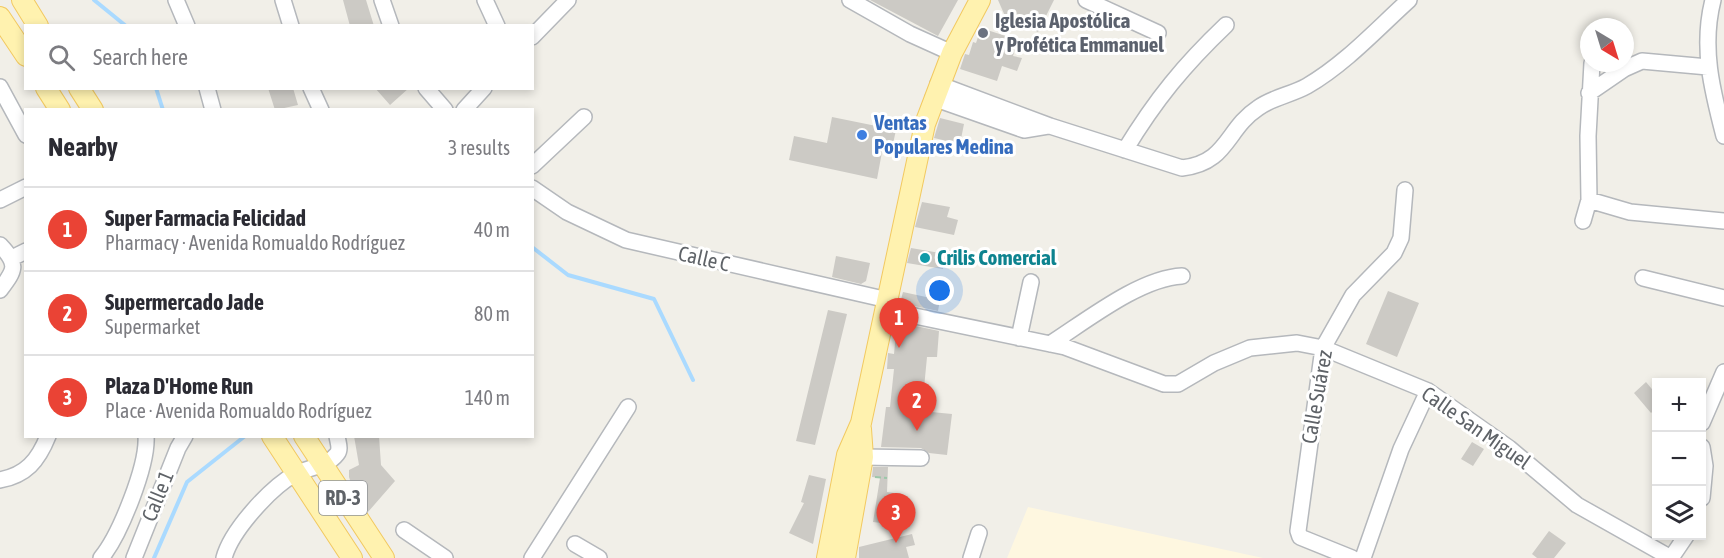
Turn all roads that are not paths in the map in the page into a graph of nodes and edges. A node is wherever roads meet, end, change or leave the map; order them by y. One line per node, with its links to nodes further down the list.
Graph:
1 (22, 0): 13 (main road)
2 (176, 0): 14 (street)
3 (283, 0): 15 (street)
4 (382, 0): 16 (street)
5 (485, 0): 17 (street)
6 (568, 0): 20 (street)
7 (980, 0): 22 (main road)
8 (1086, 0): 19 (street)
9 (1409, 0): 44 (street)
10 (1713, 0): 23 (street)
11 (855, 1): 22 (street)
12 (2, 20): 21 (main road)
13 (37, 24)
14 (186, 24)
15 (290, 24)
16 (390, 24)
17 (495, 24)
18 (1226, 25): 44 (street)
19 (1158, 33)
20 (534, 35)
21 (24, 53)
22 (952, 53): 33 (main road)
23 (1708, 67): 32 (street); 34 (street)
24 (1591, 72): 34 (street)
25 (0, 87): 42 (street)
26 (47, 90): 35 (main road)
27 (80, 90): 36 (main road)
28 (208, 90): 37 (street)
29 (311, 90): 38 (street)
30 (428, 90): 39 (street)
31 (482, 90): 40 (street)
32 (1718, 90): 43 (street)
33 (936, 91): 44 (street); 60 (main road)
34 (1589, 93): 50 (street)
35 (59, 108)
36 (92, 108)
37 (212, 108)
38 (320, 108)
39 (443, 108)
40 (466, 108)
41 (584, 117): 45 (street)
42 (24, 131)
43 (1724, 136)
44 (1125, 150)
45 (534, 164)
46 (24, 188): 49 (street)
47 (534, 189): 60 (street, Calle C)
48 (1405, 190): 63 (street, Calle Suárez)
49 (0, 200)
50 (1589, 200): 51 (street); 52 (street)
51 (1583, 221)
52 (1724, 221)
53 (0, 245): 54 (street)
54 (19, 254): 58 (street)
55 (1182, 276): 62 (street)
56 (1643, 278): 59 (street)
57 (1031, 282): 61 (street)
58 (0, 291)
59 (1724, 298)
60 (887, 305): 61 (street, Calle San Miguel); 68 (main road)
61 (1019, 338): 62 (street, Calle San Miguel)
62 (1050, 344): 63 (street, Calle San Miguel)
63 (1323, 348): 65 (street, Calle San Miguel); 95 (street, Calle Suárez)
64 (1724, 372): 67 (street)
65 (1428, 391): 96 (street); 97 (street, Calle San Miguel)
66 (628, 407): 90 (street)
67 (1706, 412)
68 (861, 423): 75 (main road); 92 (main road)
69 (47, 438): 79 (street)
70 (148, 438): 84 (street)
71 (184, 438): 85 (street, Calle 1)
72 (273, 438): 78 (main road, RD-3)
73 (305, 438): 77 (main road, RD-3)
74 (338, 438): 77 (street)
75 (863, 457): 76 (street); 93 (main road)
76 (921, 458)
77 (322, 465): 78 (street); 88 (main road, RD-3)
78 (297, 473): 86 (street); 87 (main road, RD-3)
79 (0, 480)
80 (404, 530): 89 (street)
81 (979, 533): 94 (street)
82 (1683, 540): 97 (street)
83 (575, 544): 91 (street)
84 (101, 558)
85 (134, 558)
86 (224, 558)
87 (352, 558)
88 (384, 558)
89 (445, 558)
90 (532, 558)
91 (599, 558)
92 (827, 558)
93 (845, 558)
94 (971, 558)
95 (1352, 558)
96 (1363, 558)
97 (1671, 558)

